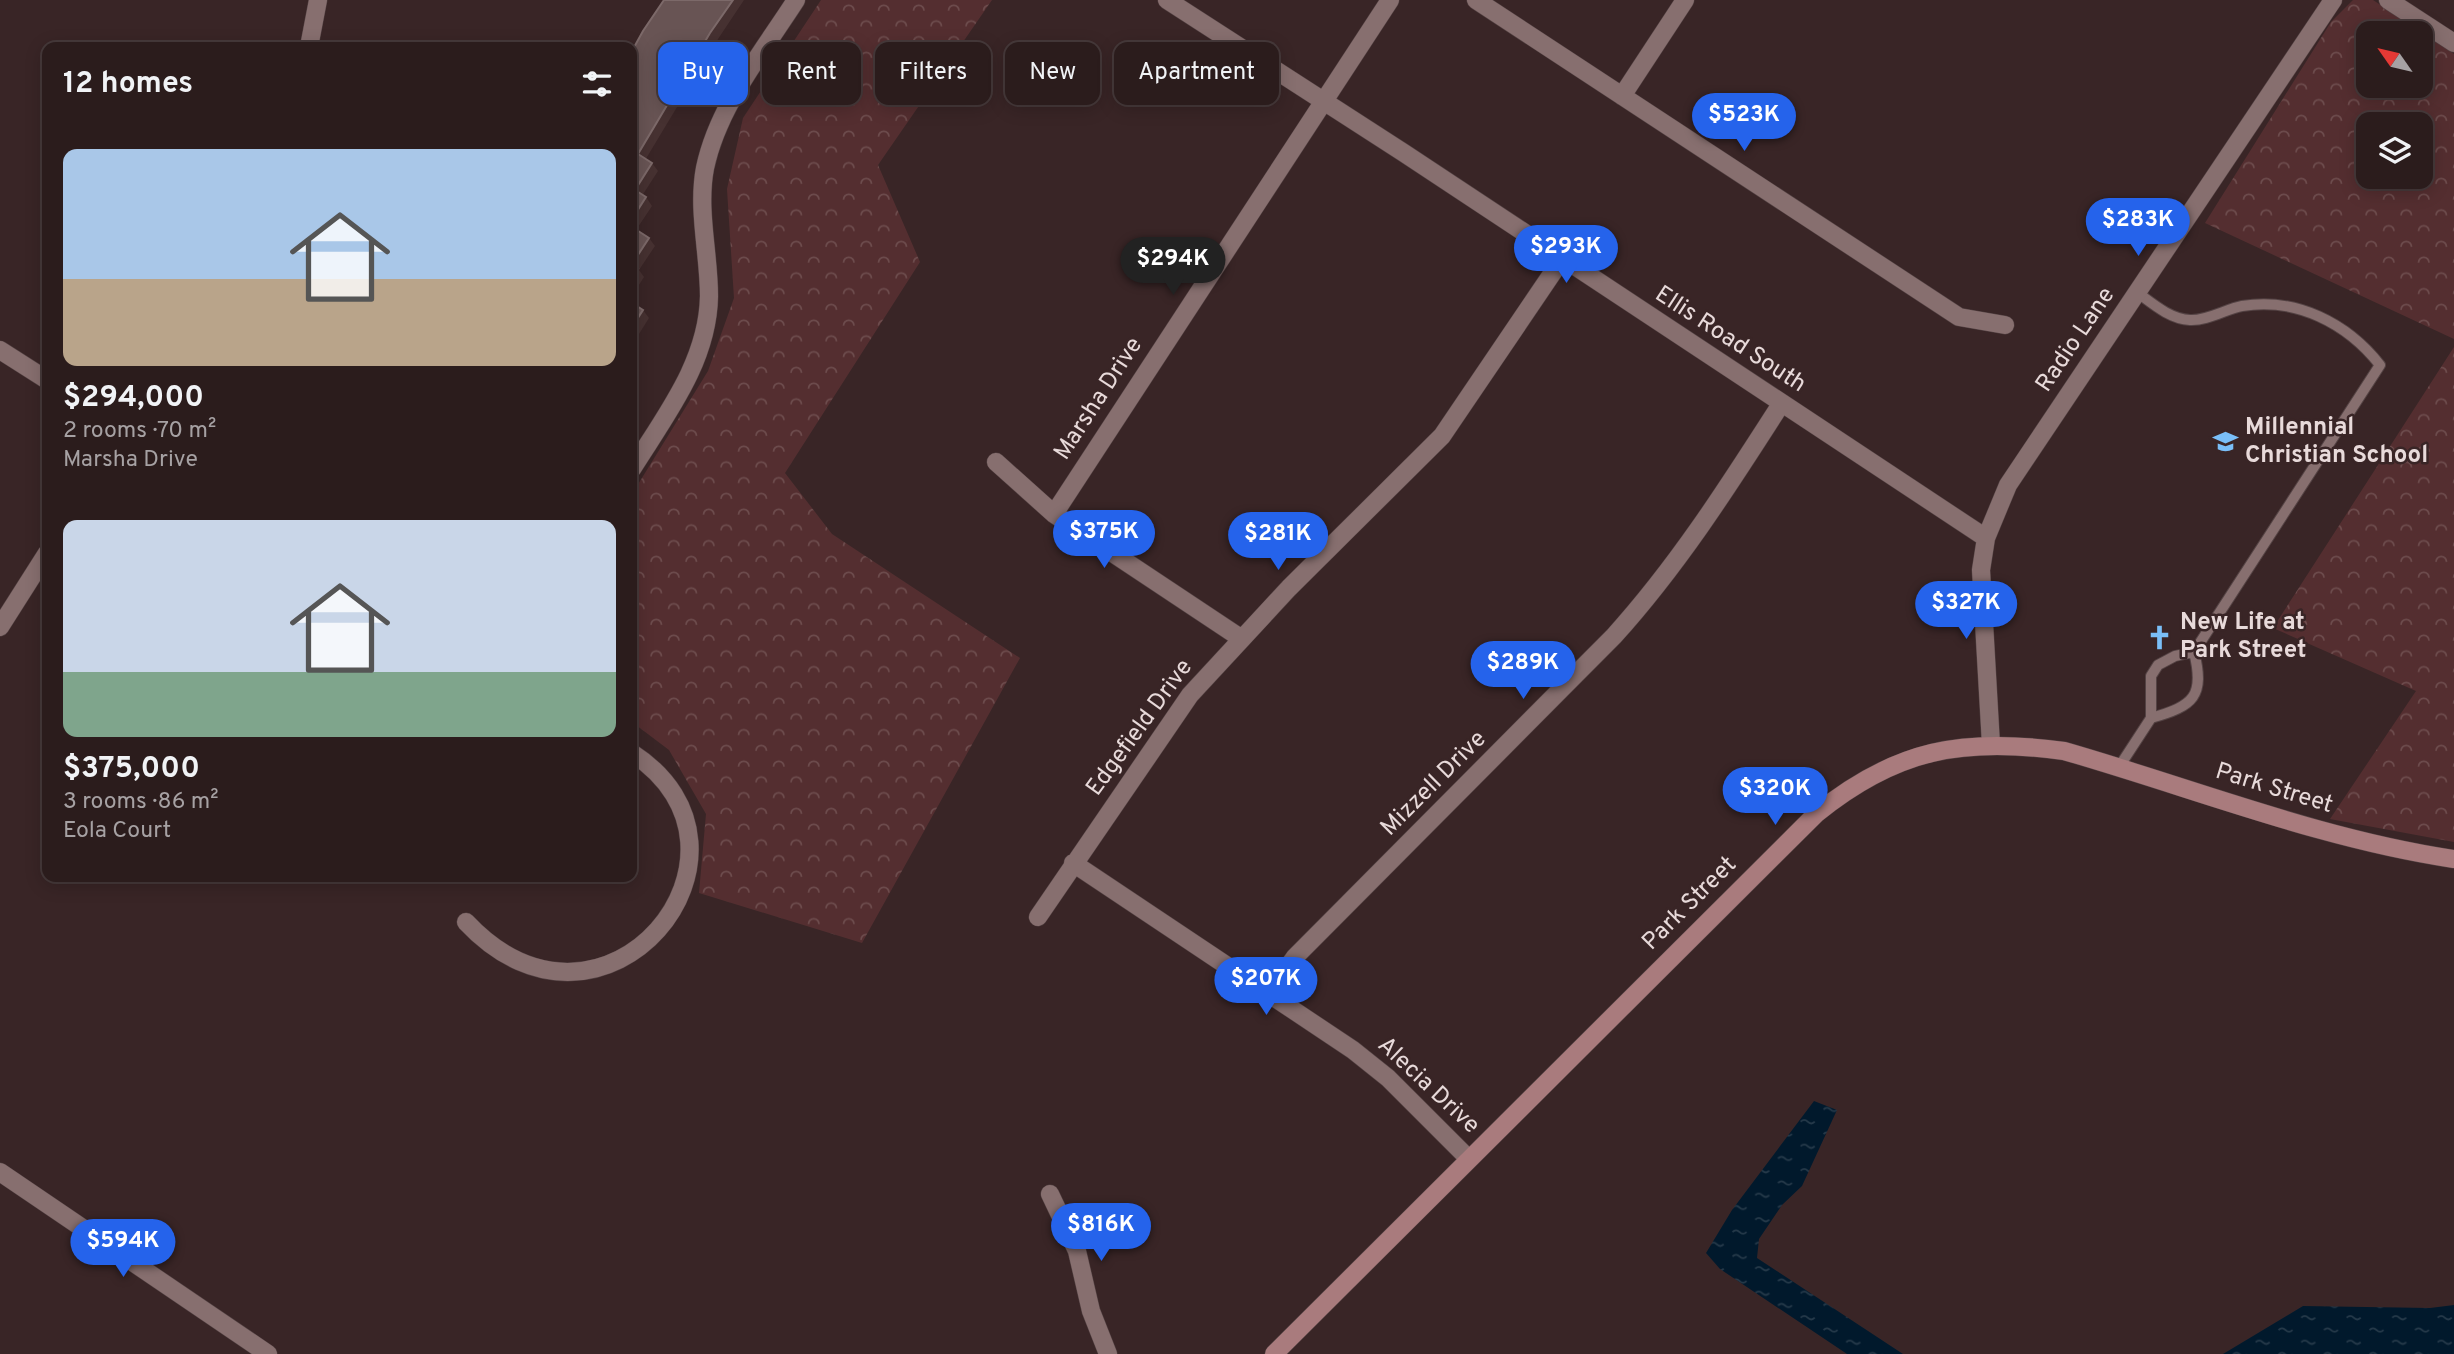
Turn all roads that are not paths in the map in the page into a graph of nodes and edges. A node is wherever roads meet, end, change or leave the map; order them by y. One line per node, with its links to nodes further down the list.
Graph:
1 (318, 0): 9 (street)
2 (796, 0): 19 (street)
3 (1167, 0): 12 (street, Ellis Road South)
4 (1390, 0): 12 (street, Marsha Drive)
5 (1476, 0): 11 (street)
6 (1685, 0): 11 (street)
7 (2333, 0): 14 (street, Radio Lane)
8 (2388, 0): 10 (street)
9 (310, 42)
10 (2454, 43)
11 (1622, 96): 15 (street)
12 (1324, 101): 13 (street, Ellis Road South); 21 (street, Marsha Drive)
13 (1562, 259): 18 (street, Ellis Road South); 25 (street, Edgefield Drive)
14 (2137, 293): 22 (street, Radio Lane); 26 (lane)
15 (2005, 325)
16 (0, 350): 17 (street)
17 (42, 377)
18 (1781, 404): 22 (street, Ellis Road South); 35 (street, Mizzell Drive)
19 (637, 461)
20 (996, 462): 21 (street)
21 (1054, 514): 25 (street)
22 (1986, 538): 28 (street)
23 (42, 561): 24 (street)
24 (0, 627)
25 (1242, 639): 32 (street, Edgefield Drive)
26 (2194, 652): 27 (lane); 27 (lane)
27 (2151, 718): 30 (lane)
28 (1991, 746): 30 (street, Park Street); 36 (street, Park Street)
29 (637, 757): 34 (street)
30 (2119, 767): 31 (street, Park Street)
31 (2454, 859)
32 (1073, 863): 33 (street, Edgefield Drive); 35 (street, Alecia Drive)
33 (1038, 917)
34 (466, 922)
35 (1268, 995): 36 (street, Alecia Drive)
36 (1469, 1159): 41 (street, Park Street)
37 (0, 1172): 39 (street)
38 (1050, 1195): 40 (street)
39 (268, 1354)
40 (1108, 1354)
41 (1274, 1354)

